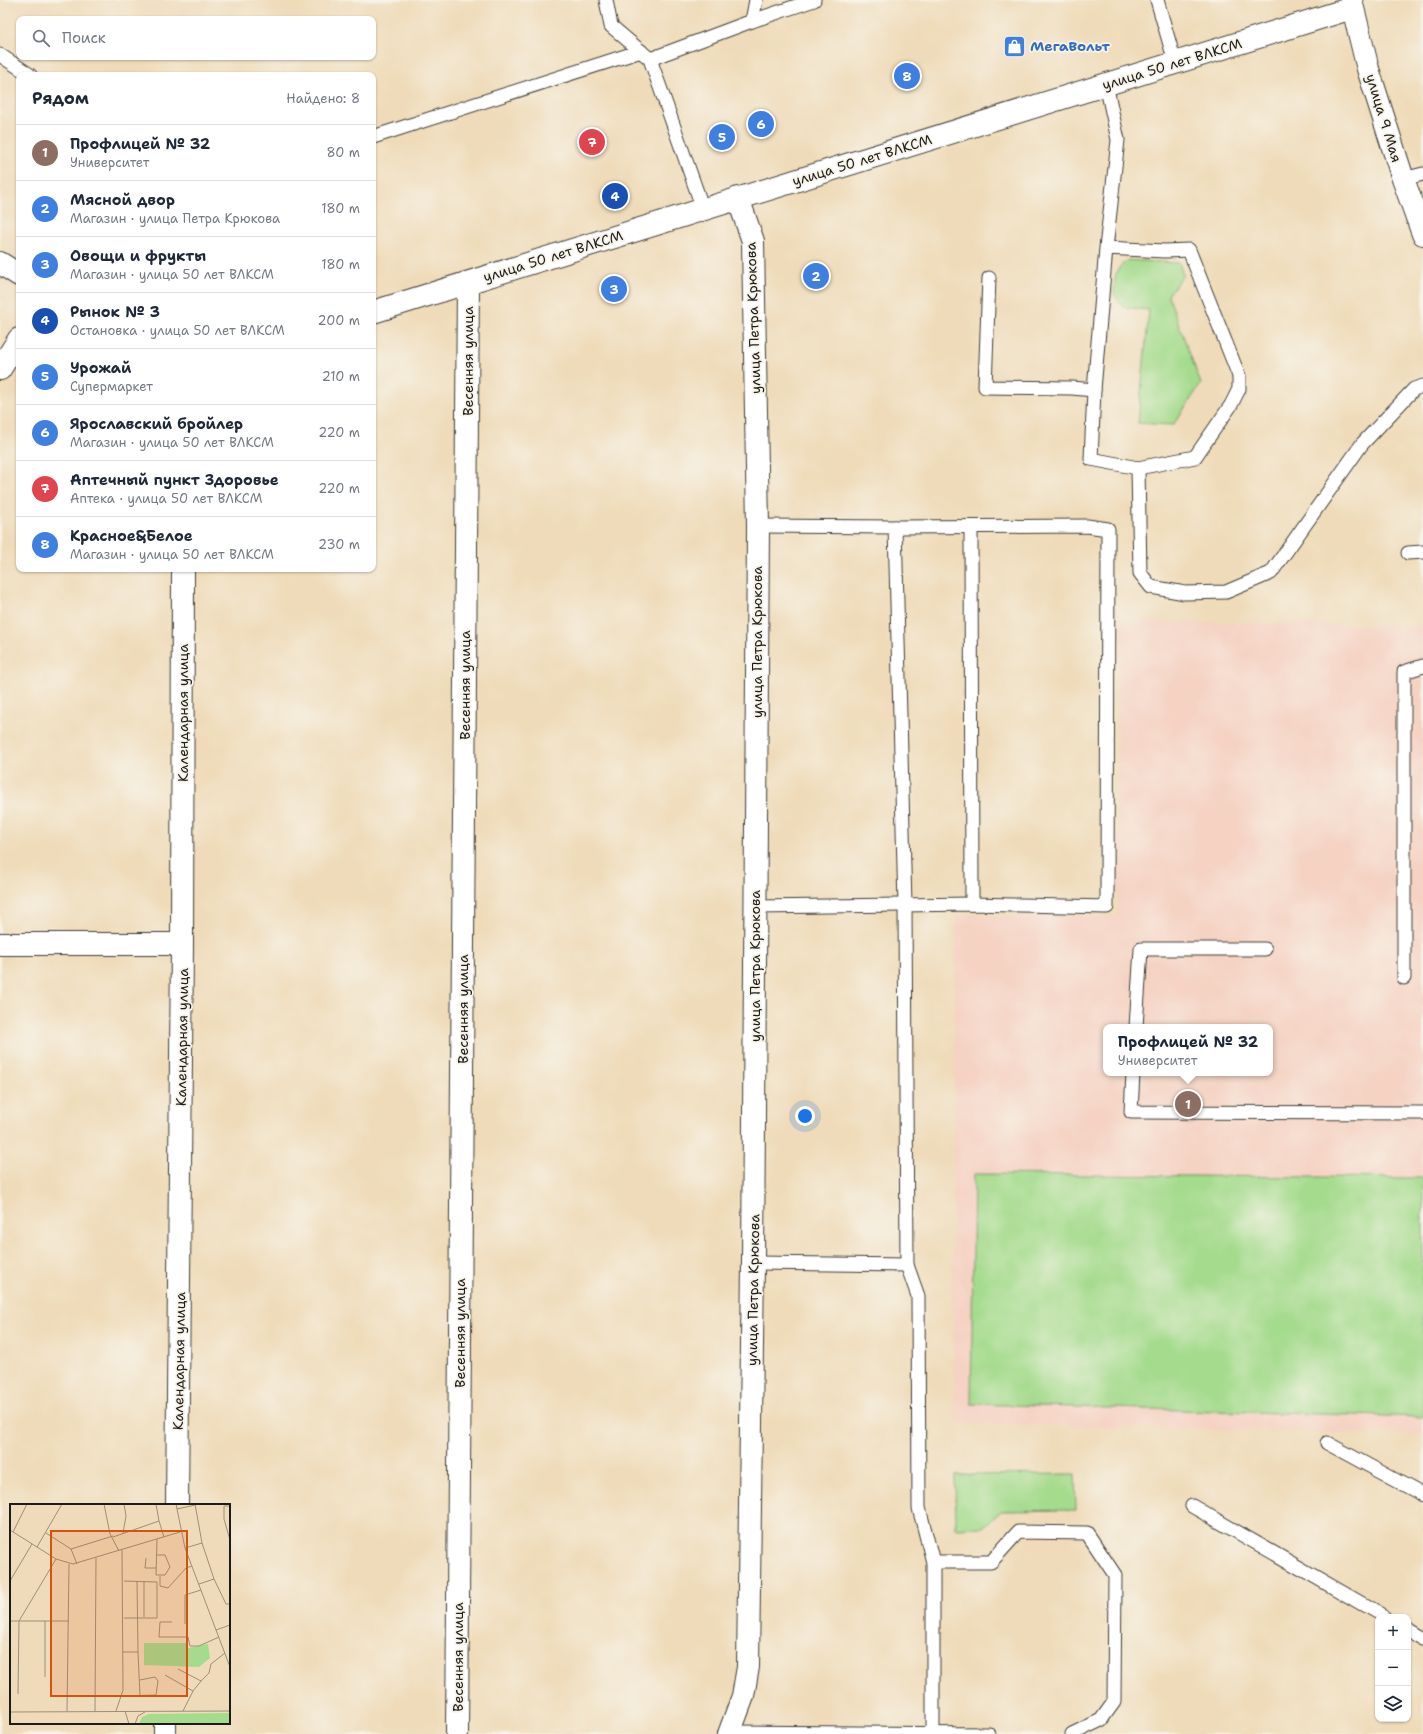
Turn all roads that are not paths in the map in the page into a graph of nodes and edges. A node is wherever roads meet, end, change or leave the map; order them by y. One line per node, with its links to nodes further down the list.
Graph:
1 (606, 0): 8 (lane)
2 (756, 0): 6 (lane)
3 (814, 0): 6 (lane)
4 (1157, 0): 9 (lane)
5 (1352, 4): 9 (street, улица 50 лет ВЛКСМ); 13 (street, улица 9 Мая)
6 (752, 20): 8 (lane)
7 (0, 55): 10 (lane)
8 (646, 55): 12 (lane); 15 (lane)
9 (1175, 62): 11 (street, улица 50 лет ВЛКСМ)
10 (26, 72)
11 (1106, 84): 14 (street, улица 50 лет ВЛКСМ); 17 (lane)
12 (376, 136)
13 (1413, 177): 16 (street, улица 9 Мая)
14 (738, 198): 15 (street, улица 50 лет ВЛКСМ); 28 (street, улица Петра Крюкова)
15 (704, 209): 21 (street, улица 50 лет ВЛКСМ)
16 (1423, 234)
17 (1106, 248): 26 (lane); 27 (lane)
18 (0, 263): 19 (street)
19 (16, 273)
20 (989, 278): 26 (lane)
21 (468, 283): 22 (street, улица 50 лет ВЛКСМ); 57 (street, Весенняя улица)
22 (376, 311)
23 (16, 343): 24 (street)
24 (0, 369)
25 (1423, 386): 27 (lane)
26 (1094, 390): 27 (lane)
27 (1138, 468)
28 (758, 526): 29 (lane); 37 (street, улица Петра Крюкова)
29 (895, 527): 30 (lane); 36 (lane)
30 (971, 527): 35 (lane); 35 (lane)
31 (1423, 552): 32 (lane)
32 (1408, 553)
33 (183, 572): 39 (street, Календарная улица)
34 (1423, 666): 41 (lane)
35 (972, 904): 36 (lane)
36 (905, 905): 37 (lane); 46 (lane)
37 (756, 907): 45 (street, улица Петра Крюкова)
38 (0, 944): 39 (street)
39 (182, 944): 49 (street, Календарная улица)
40 (1265, 949): 42 (lane)
41 (1404, 978)
42 (1136, 1024)
43 (1133, 1076): 44 (lane)
44 (1423, 1113)
45 (753, 1263): 46 (lane); 55 (street, улица Петра Крюкова)
46 (907, 1265): 51 (lane)
47 (1327, 1443): 48 (lane)
48 (1423, 1495)
49 (177, 1504)
50 (1192, 1506): 52 (lane)
51 (933, 1562): 56 (lane); 59 (lane)
52 (1380, 1614)
53 (1411, 1632): 54 (lane)
54 (1423, 1639)
55 (730, 1733): 56 (lane)
56 (933, 1733): 58 (lane)
57 (457, 1734)
58 (989, 1734)
59 (1072, 1734)

